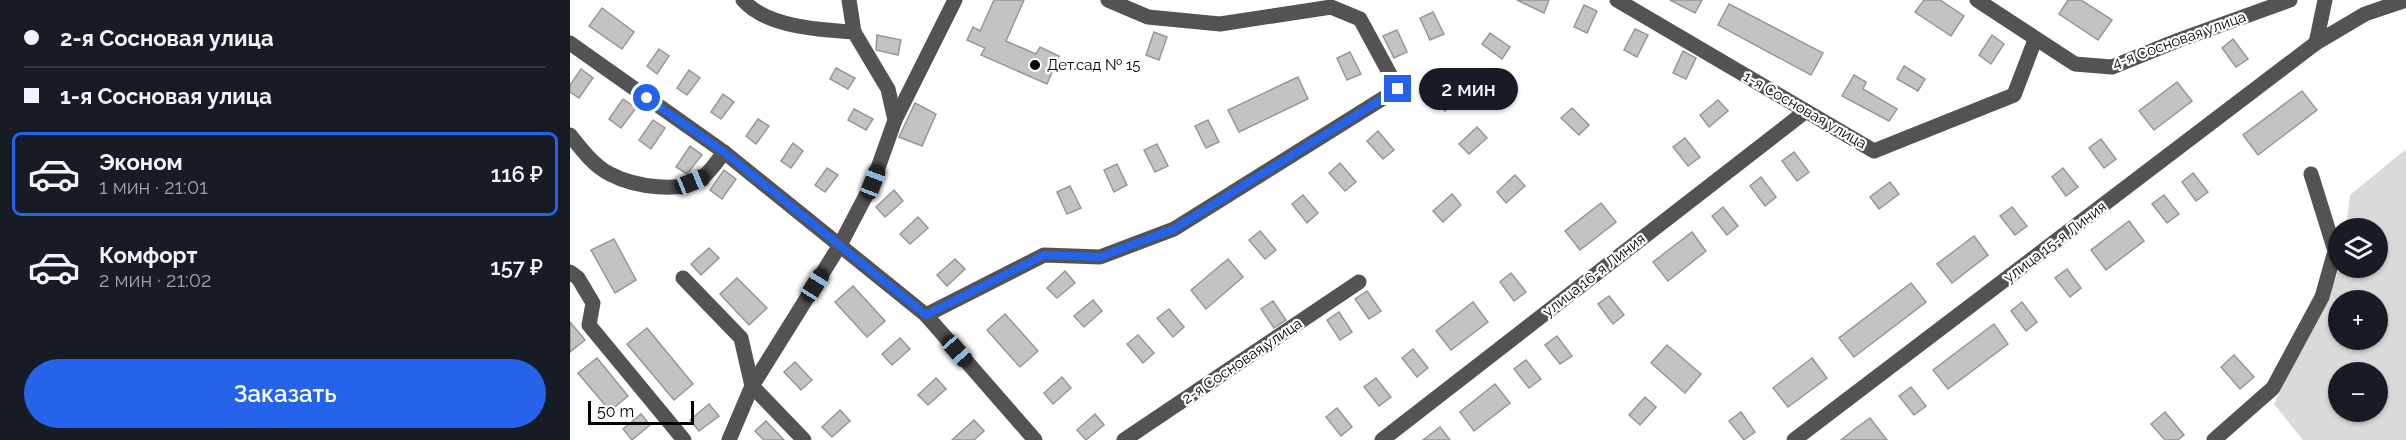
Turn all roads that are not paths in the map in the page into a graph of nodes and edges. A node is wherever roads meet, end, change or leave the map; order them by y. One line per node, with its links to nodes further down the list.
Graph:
1 (743, 0): 10 (street)
2 (849, 0): 10 (street)
3 (956, 0): 15 (street)
4 (1108, 0): 23 (street)
5 (1617, 0): 14 (street, 1-я Сосновая улица)
6 (1977, 0): 11 (street, 4-я Сосновая улица)
7 (2290, 0): 11 (street, 4-я Сосновая улица)
8 (2325, 0): 13 (street)
9 (2406, 0): 13 (street, улица 15-я Линия)
10 (854, 32): 15 (street)
11 (2036, 40): 14 (street, 1-я Сосновая улица)
12 (570, 43): 17 (street)
13 (2316, 43): 31 (street, улица 15-я Линия)
14 (1806, 111): 30 (street, улица 16-я Линия)
15 (895, 120): 19 (street)
16 (570, 135): 17 (street)
17 (724, 152): 19 (street)
18 (2311, 174): 32 (street)
19 (840, 245): 23 (street); 24 (street)
20 (570, 272): 25 (street)
21 (683, 278): 24 (street)
22 (1359, 282): 29 (street, 2-я Сосновая улица)
23 (926, 315): 28 (street)
24 (752, 386): 26 (street); 27 (street)
25 (684, 440)
26 (729, 440)
27 (804, 440)
28 (1035, 440)
29 (1124, 440)
30 (1382, 440)
31 (1794, 440)
32 (2214, 440)

